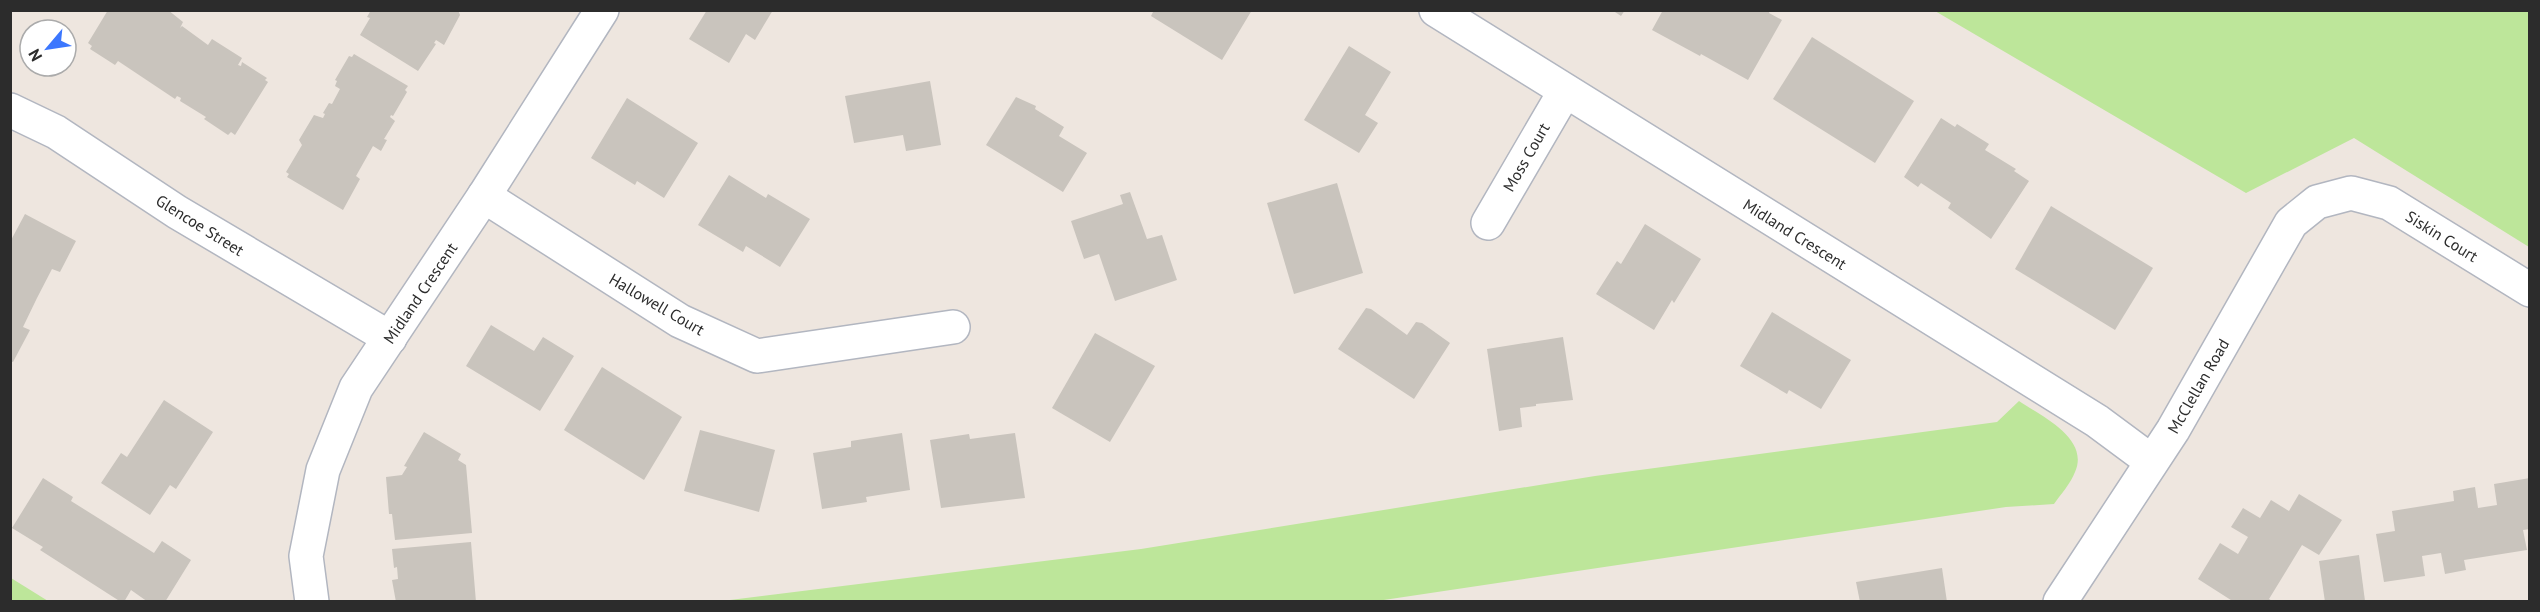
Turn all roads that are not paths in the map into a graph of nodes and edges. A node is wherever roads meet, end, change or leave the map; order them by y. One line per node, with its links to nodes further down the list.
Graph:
1 (602, 10): 6 (street, Midland Crescent)
2 (1436, 10): 3 (street, Midland Crescent)
3 (1564, 92): 7 (street, Moss Court); 11 (street, Midland Crescent)
4 (10, 110): 10 (street, Glencoe Street)
5 (2351, 193): 8 (street, Siskin Court); 11 (street, McClellan Road)
6 (484, 196): 9 (street, Hallowell Court); 10 (street, Midland Crescent)
7 (1488, 223)
8 (2529, 290)
9 (953, 327)
10 (390, 339): 12 (street, Midland Crescent)
11 (2151, 461): 13 (street, McClellan Road)
12 (312, 602)
13 (2060, 602)

